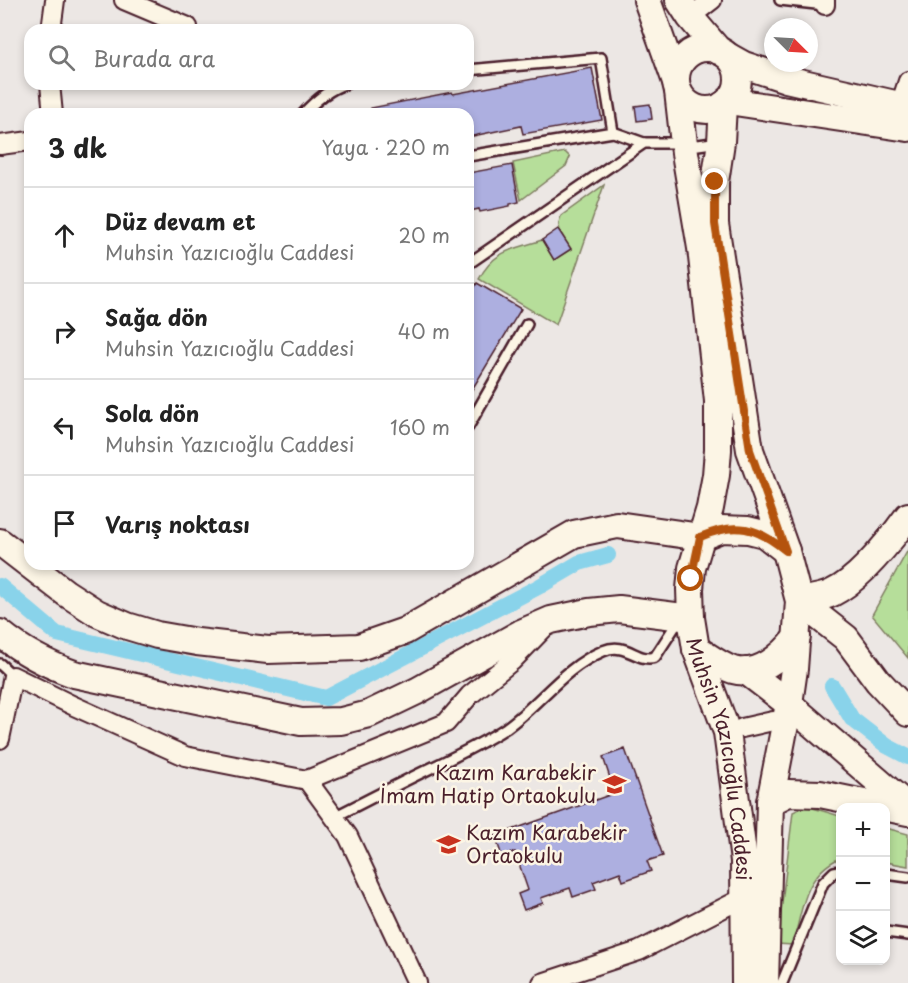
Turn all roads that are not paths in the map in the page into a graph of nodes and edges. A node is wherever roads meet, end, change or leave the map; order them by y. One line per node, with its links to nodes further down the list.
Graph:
1 (55, 0): 8 (street)
2 (124, 0): 9 (street)
3 (647, 0): 13 (street, Muhsin Yazıcıoğlu Caddesi)
4 (712, 0): 7 (street)
5 (780, 0): 6 (lane)
6 (825, 2)
7 (685, 9): 10 (street)
8 (52, 24)
9 (181, 24)
10 (722, 53): 13 (street); 16 (street); 19 (street)
11 (474, 69): 20 (lane)
12 (908, 81): 19 (street)
13 (677, 86): 16 (street); 24 (street, Muhsin Yazıcıoğlu Caddesi)
14 (51, 90): 17 (street)
15 (334, 90): 18 (lane)
16 (725, 103): 19 (street); 22 (street, Muhsin Yazıcıoğlu Caddesi)
17 (52, 108)
18 (310, 108)
19 (903, 116)
20 (613, 132): 23 (lane); 26 (lane)
21 (24, 142): 25 (street)
22 (721, 142): 24 (lane); 33 (street, Muhsin Yazıcıoğlu Caddesi)
23 (644, 143): 24 (lane); 27 (lane)
24 (685, 143): 31 (street, Muhsin Yazıcıoğlu Caddesi)
25 (0, 145)
26 (474, 155)
27 (474, 260)
28 (527, 324): 29 (lane)
29 (474, 417)
30 (908, 516): 36 (street)
31 (700, 537): 33 (street); 35 (street); 37 (street, Muhsin Yazıcıoğlu Caddesi)
32 (0, 542): 34 (street)
33 (786, 551): 36 (street, Muhsin Yazıcıoğlu Caddesi)
34 (24, 561)
35 (36, 570)
36 (799, 601): 40 (street, Muhsin Yazıcıoğlu Caddesi); 45 (street)
37 (686, 618): 38 (street); 41 (street, Muhsin Yazıcıoğlu Caddesi); 52 (lane)
38 (551, 620): 39 (street); 48 (street)
39 (0, 633)
40 (797, 637): 43 (street); 44 (street, Muhsin Yazıcıoğlu Caddesi)
41 (696, 649): 43 (street); 56 (street, Muhsin Yazıcıoğlu Caddesi)
42 (6, 670): 47 (street); 48 (street)
43 (746, 671): 44 (street)
44 (781, 713): 46 (street); 49 (street, Muhsin Yazıcıoğlu Caddesi); 50 (street)
45 (908, 713)
46 (742, 728)
47 (0, 739)
48 (307, 780): 52 (street)
49 (770, 802): 51 (street); 62 (street, Muhsin Yazıcıoğlu Caddesi)
50 (908, 807)
51 (908, 812)
52 (334, 817): 59 (street)
53 (836, 872): 63 (lane)
54 (890, 875): 55 (lane)
55 (908, 877)
56 (743, 898): 60 (street); 61 (street, Muhsin Yazıcıoğlu Caddesi)
57 (890, 933): 58 (lane)
58 (908, 935)
59 (417, 983)
60 (542, 983)
61 (745, 983)
62 (765, 983)
63 (782, 983)

